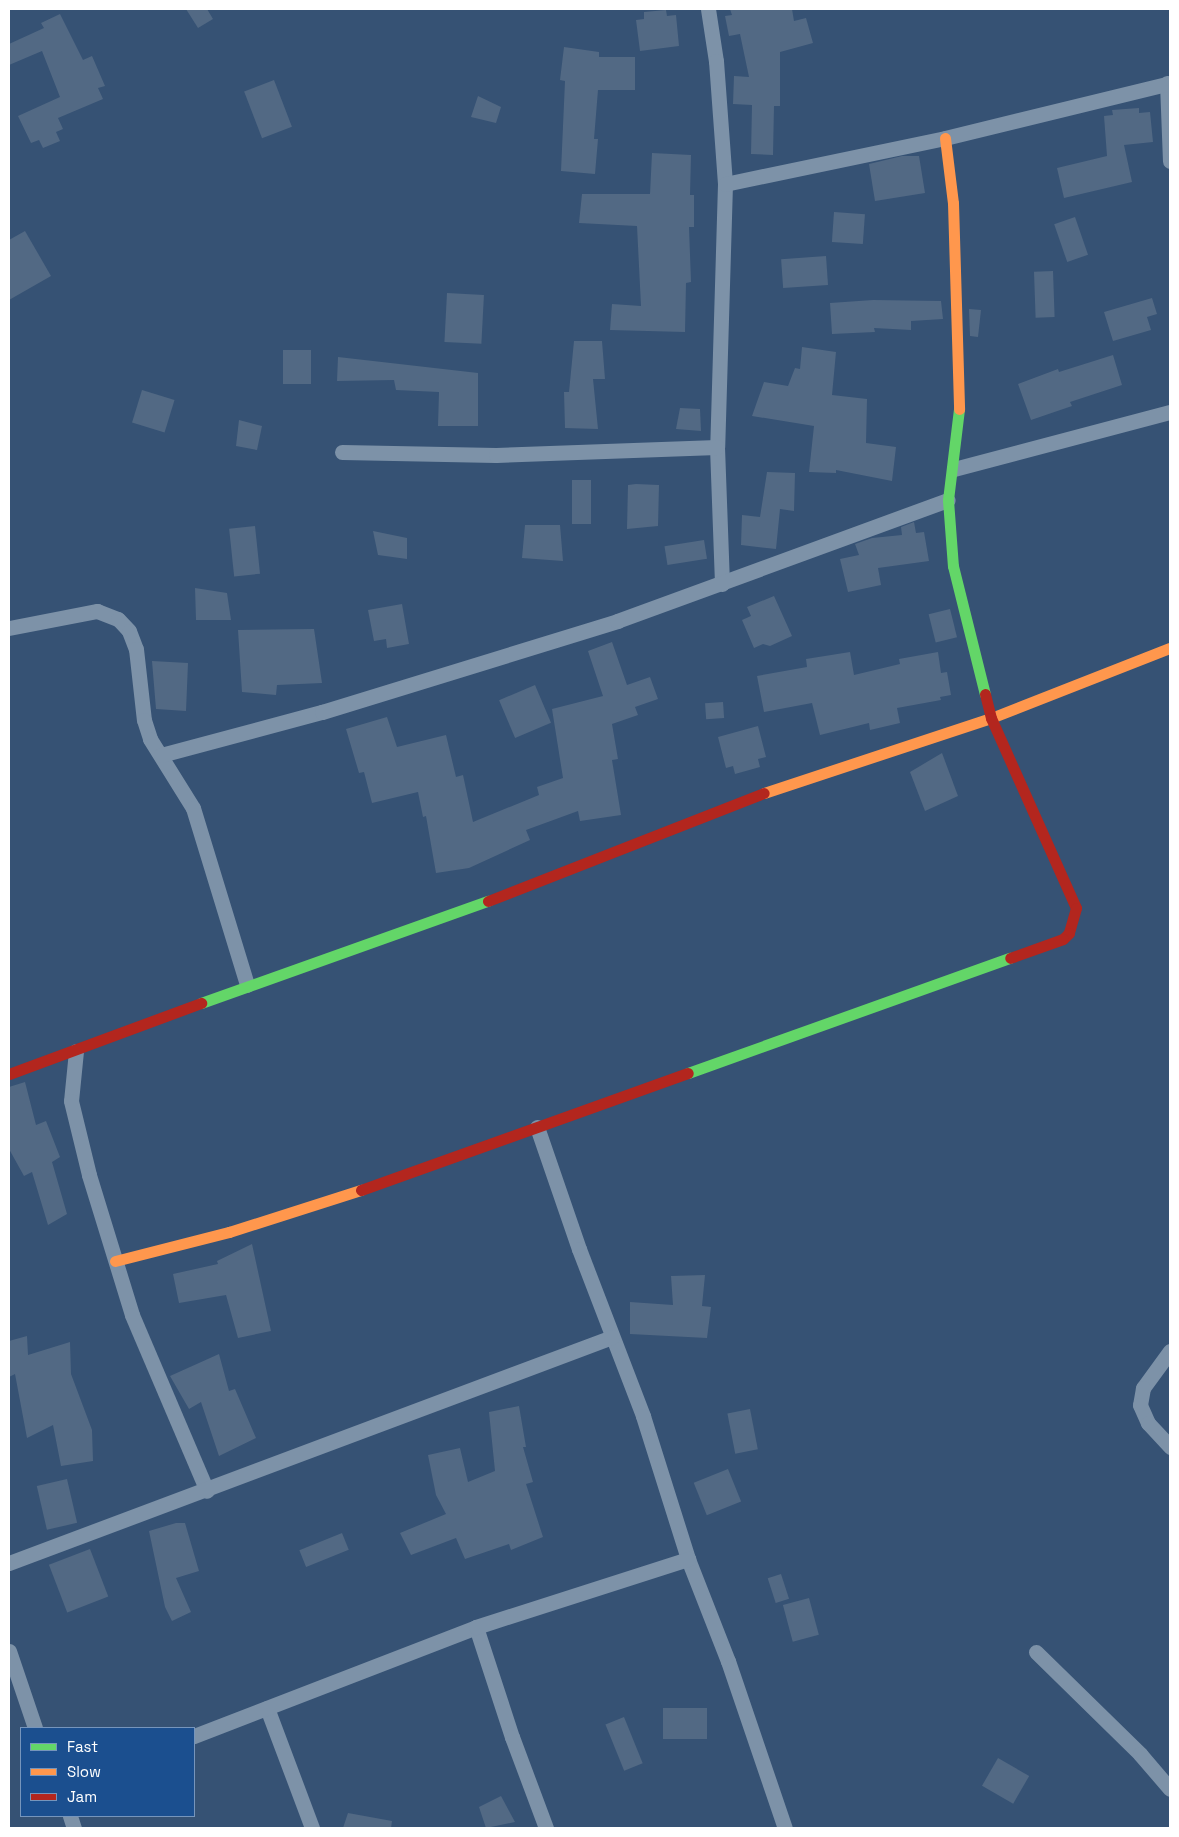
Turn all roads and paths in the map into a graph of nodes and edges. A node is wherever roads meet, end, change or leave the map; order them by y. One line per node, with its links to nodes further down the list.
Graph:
1 (708, 9): 5 (street)
2 (1169, 83): 3 (street); 4 (street)
3 (945, 138): 5 (street); 9 (street)
4 (1170, 161)
5 (725, 184): 7 (street)
6 (1170, 412): 9 (street)
7 (717, 447): 8 (street); 11 (street)
8 (342, 452)
9 (954, 469): 10 (street)
10 (948, 500): 11 (street); 14 (street)
11 (722, 584): 15 (street)
12 (9, 628): 15 (street)
13 (1170, 648): 14 (street)
14 (991, 718): 16 (street); 19 (street)
15 (161, 755): 16 (street)
16 (247, 986): 17 (street)
17 (76, 1051): 18 (street); 20 (street)
18 (9, 1074)
19 (537, 1127): 20 (street); 21 (street)
20 (115, 1260): 24 (street)
21 (612, 1337): 24 (street); 25 (street)
22 (1170, 1351): 23 (street)
23 (1170, 1447)
24 (206, 1491): 26 (street)
25 (688, 1559): 27 (street); 36 (street)
26 (9, 1563)
27 (476, 1627): 30 (street); 35 (street)
28 (9, 1651): 31 (street)
29 (1036, 1652): 33 (street)
30 (267, 1708): 32 (street); 34 (street)
31 (35, 1727)
32 (195, 1736)
33 (1170, 1789)
34 (312, 1828)
35 (546, 1828)
36 (785, 1828)

